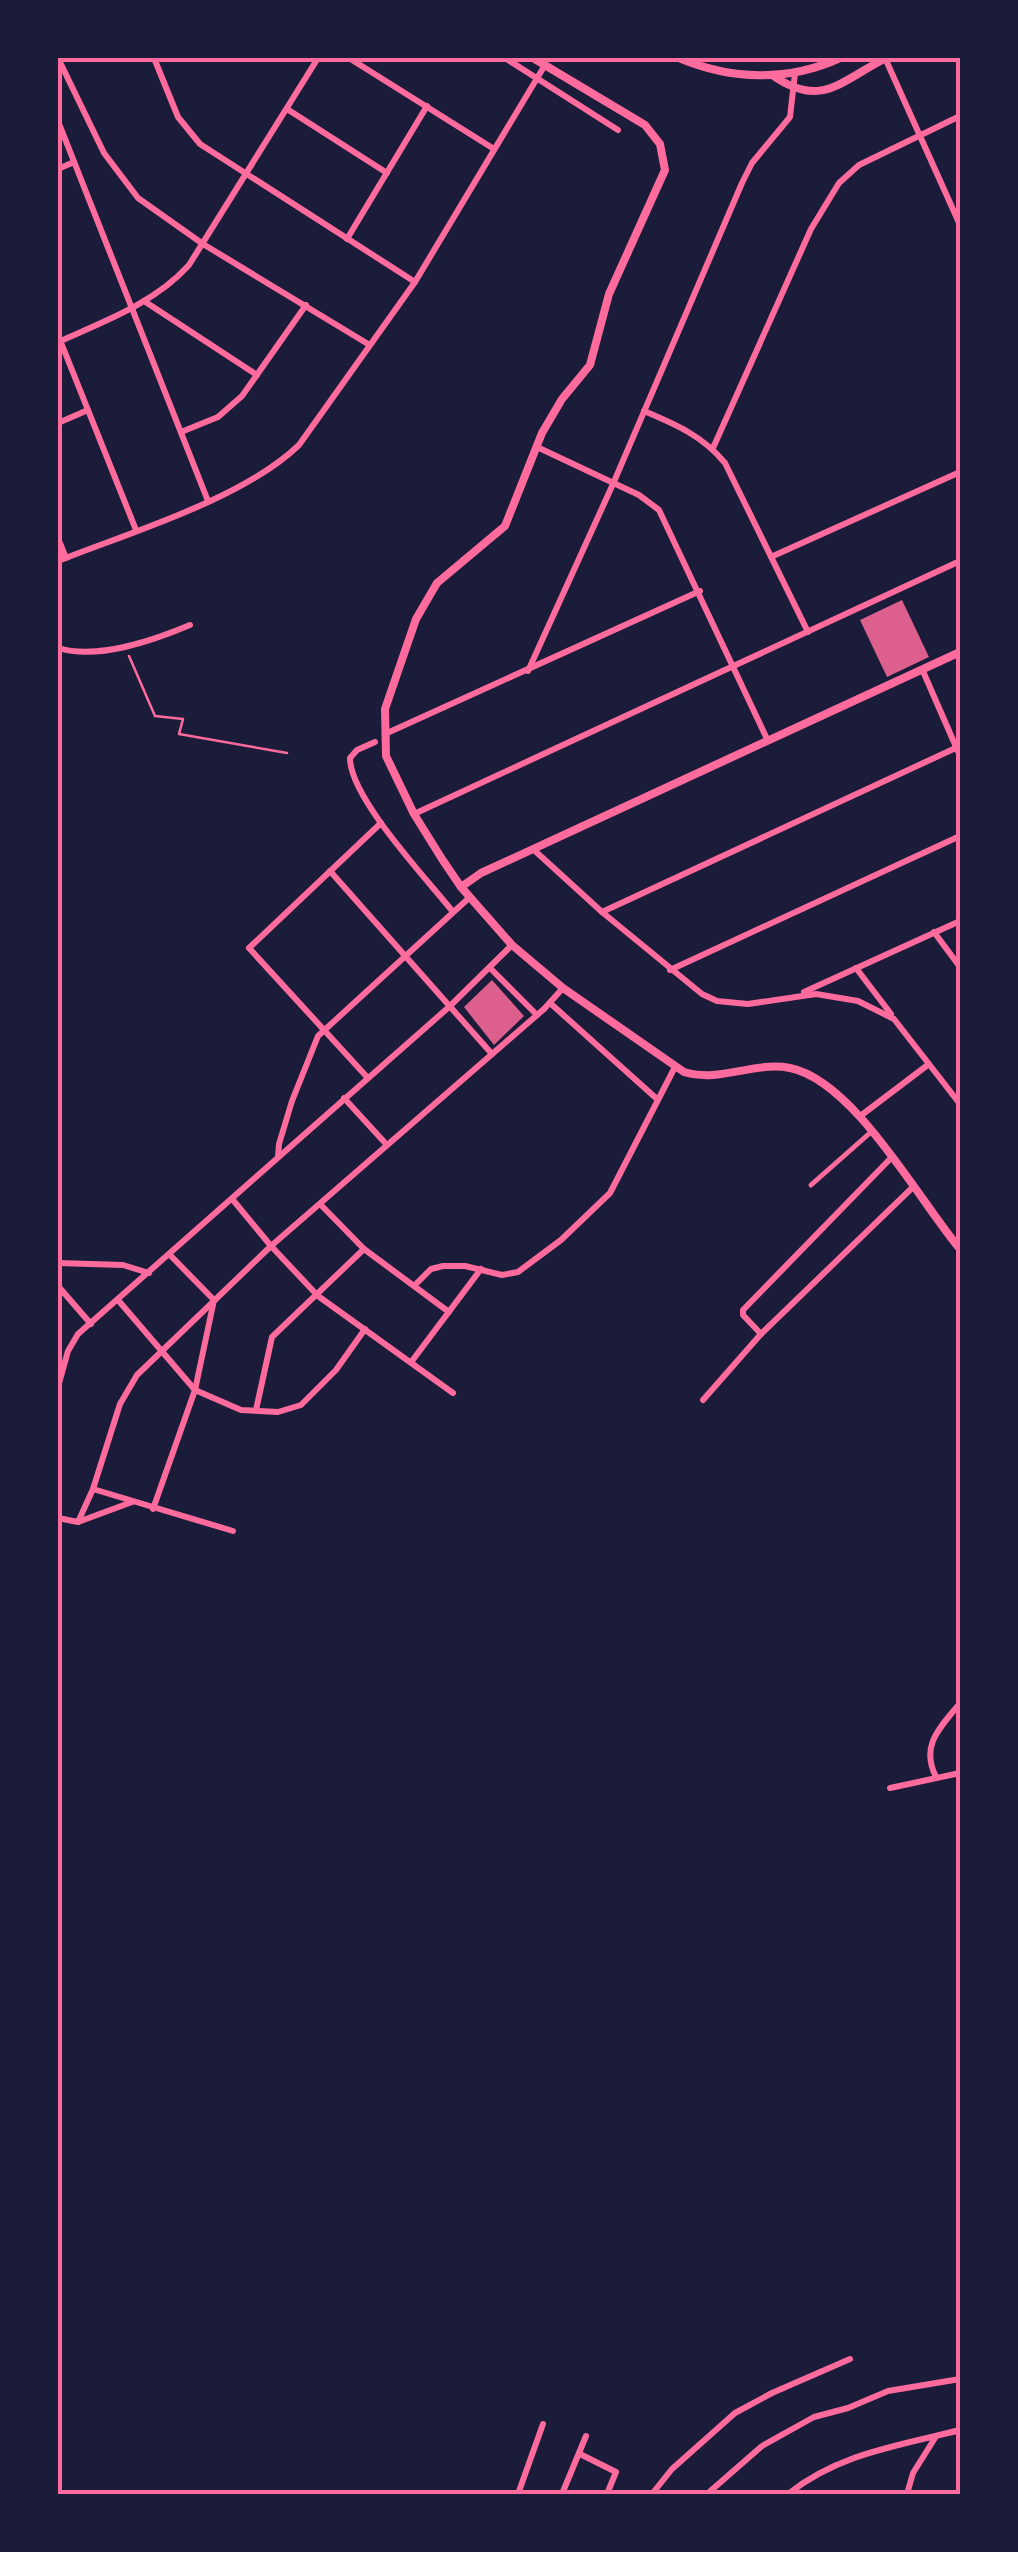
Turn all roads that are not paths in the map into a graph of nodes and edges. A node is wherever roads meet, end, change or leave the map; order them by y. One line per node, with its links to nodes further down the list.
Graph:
1 (60, 58): 28 (street)
2 (154, 58): 25 (street)
3 (318, 58): 16 (street)
4 (349, 58): 15 (street)
5 (505, 58): 13 (street)
6 (533, 58): 10 (street)
7 (679, 58): 12 (street)
8 (840, 58): 11 (street)
9 (886, 58): 14 (street); 20 (street)
10 (545, 66): 13 (street); 40 (street)
11 (795, 73): 12 (street); 14 (street)
12 (772, 75): 14 (street)
13 (537, 77): 19 (street); 21 (street)
14 (792, 89): 37 (street)
15 (428, 106): 21 (street); 24 (street)
16 (287, 109): 24 (street); 25 (street)
17 (960, 116): 20 (street)
18 (58, 121): 22 (street)
19 (618, 130)
20 (918, 136): 26 (street); 41 (street)
21 (494, 148): 29 (street)
22 (74, 162): 23 (street); 32 (street)
23 (58, 169)
24 (388, 173): 27 (street)
25 (246, 174): 27 (street); 28 (street)
26 (960, 225)
27 (346, 239): 29 (street)
28 (202, 244): 30 (street); 31 (street)
29 (415, 282): 34 (street)
30 (144, 301): 32 (street); 35 (street)
31 (306, 305): 34 (street); 35 (street)
32 (132, 307): 33 (street); 39 (street)
33 (58, 340): 36 (street)
34 (368, 344): 44 (street)
35 (258, 375): 39 (street)
36 (88, 410): 38 (street); 45 (street)
37 (644, 410): 41 (street); 43 (street)
38 (58, 423)
39 (181, 432): 44 (street)
40 (537, 447): 43 (street); 58 (street)
41 (713, 448): 47 (street)
42 (960, 472): 47 (street)
43 (614, 484): 50 (street); 57 (street)
44 (208, 501): 45 (street)
45 (136, 530): 48 (street)
46 (58, 538): 48 (street)
47 (774, 556): 52 (street)
48 (62, 560)
49 (960, 562): 52 (street)
50 (700, 591): 55 (street); 57 (street)
51 (190, 625): 53 (street)
52 (808, 632): 55 (street)
53 (58, 648)
54 (960, 652): 56 (street)
55 (734, 667): 59 (street); 63 (street)
56 (922, 670): 59 (street); 61 (street)
57 (528, 671): 58 (street)
58 (384, 734): 63 (street)
59 (768, 741): 66 (street)
60 (375, 742): 64 (street)
61 (958, 747): 62 (street); 71 (street)
62 (960, 756)
63 (414, 814): 68 (street)
64 (381, 823): 67 (street); 70 (street)
65 (960, 836): 79 (street)
66 (534, 850): 68 (street); 71 (street)
67 (330, 871): 75 (street); 86 (street)
68 (461, 887): 69 (street)
69 (470, 897): 70 (street); 74 (street)
70 (453, 912): 75 (street)
71 (602, 912): 79 (street)
72 (960, 920): 73 (street)
73 (934, 932): 76 (street); 77 (street)
74 (512, 945): 78 (street); 80 (street)
75 (405, 959): 83 (street); 86 (street)
76 (856, 967): 81 (street); 85 (street)
77 (960, 967)
78 (490, 968): 83 (street); 84 (street)
79 (670, 970): 81 (street)
80 (563, 988): 82 (street); 89 (street)
81 (799, 994): 85 (street)
82 (550, 1003): 84 (street); 92 (street)
83 (449, 1006): 87 (street); 90 (street)
84 (538, 1016): 87 (street)
85 (894, 1019): 88 (street)
86 (325, 1030): 90 (street); 97 (street)
87 (492, 1054): 96 (street)
88 (928, 1064): 93 (street); 94 (street)
89 (675, 1067): 92 (street); 94 (street)
90 (367, 1076): 91 (street)
91 (344, 1098): 96 (street); 97 (street)
92 (657, 1099): 108 (street)
93 (960, 1104)
94 (859, 1117): 95 (street)
95 (871, 1132): 98 (street); 99 (street)
96 (388, 1145): 102 (street)
97 (278, 1158): 101 (street)
98 (891, 1158): 100 (street); 118 (street)
99 (811, 1185)
100 (913, 1188): 105 (street); 118 (street)
101 (233, 1200): 103 (street); 106 (street)
102 (320, 1204): 103 (street); 104 (street)
103 (271, 1246): 112 (street); 114 (street)
104 (364, 1249): 111 (street); 112 (street)
105 (960, 1249)
106 (171, 1255): 109 (street); 114 (street)
107 (58, 1263): 109 (street)
108 (482, 1269): 111 (street); 115 (street)
109 (149, 1272): 113 (street)
110 (58, 1286): 116 (street)
111 (416, 1286): 115 (street)
112 (318, 1296): 117 (street); 125 (street)
113 (118, 1300): 116 (street); 119 (street)
114 (214, 1300): 119 (street); 122 (street)
115 (449, 1312): 120 (street)
116 (91, 1324): 121 (street)
117 (365, 1329): 120 (street); 125 (street)
118 (761, 1334): 124 (street)
119 (163, 1351): 122 (street); 126 (street)
120 (412, 1361): 123 (street)
121 (58, 1387)
122 (194, 1390): 125 (street); 128 (street)
123 (453, 1393)
124 (703, 1400)
125 (256, 1410)
126 (94, 1489): 127 (street); 130 (street)
127 (132, 1502): 128 (street); 130 (street)
128 (153, 1508): 131 (street)
129 (58, 1518): 130 (street)
130 (78, 1522)
131 (233, 1531)
132 (960, 1703): 134 (street)
133 (960, 1772): 134 (street)
134 (936, 1777): 135 (street)
135 (890, 1788)
136 (850, 2359): 146 (street)
137 (960, 2380): 147 (street)
138 (543, 2424): 143 (street)
139 (960, 2430): 141 (street)
140 (586, 2436): 142 (street)
141 (936, 2436): 148 (street); 149 (street)
142 (580, 2454): 144 (street); 145 (street)
143 (518, 2494)
144 (562, 2494)
145 (607, 2494)
146 (652, 2494)
147 (707, 2494)
148 (791, 2494)
149 (907, 2494)

